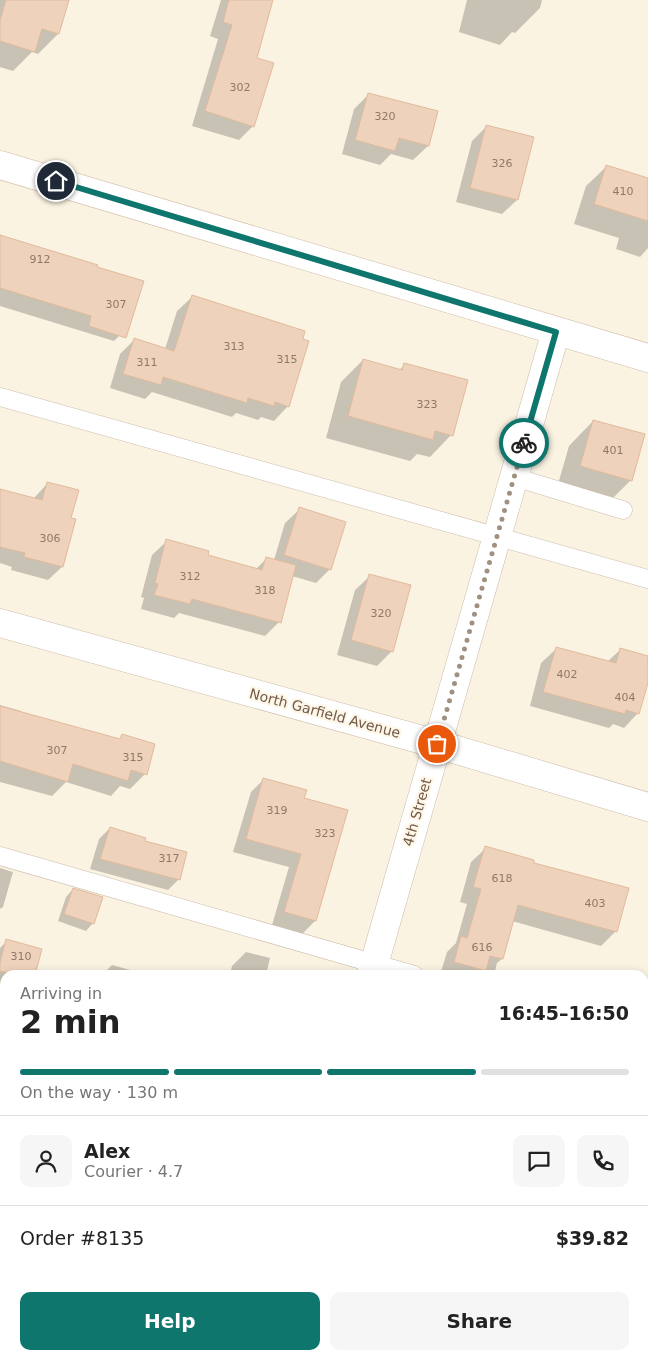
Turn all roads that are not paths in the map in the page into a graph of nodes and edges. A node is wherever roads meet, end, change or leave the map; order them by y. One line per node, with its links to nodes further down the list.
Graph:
1 (0, 165): 2 (street)
2 (556, 332): 3 (street); 5 (street, 4th Street)
3 (648, 358)
4 (0, 397): 7 (lane)
5 (514, 477): 6 (lane); 7 (street, 4th Street)
6 (622, 510)
7 (497, 536): 8 (lane); 10 (street, 4th Street)
8 (648, 579)
9 (0, 623): 10 (street, North Garfield Avenue)
10 (437, 744): 11 (street, North Garfield Avenue); 13 (street, 4th Street)
11 (648, 807)
12 (0, 856): 13 (lane)
13 (372, 970)

